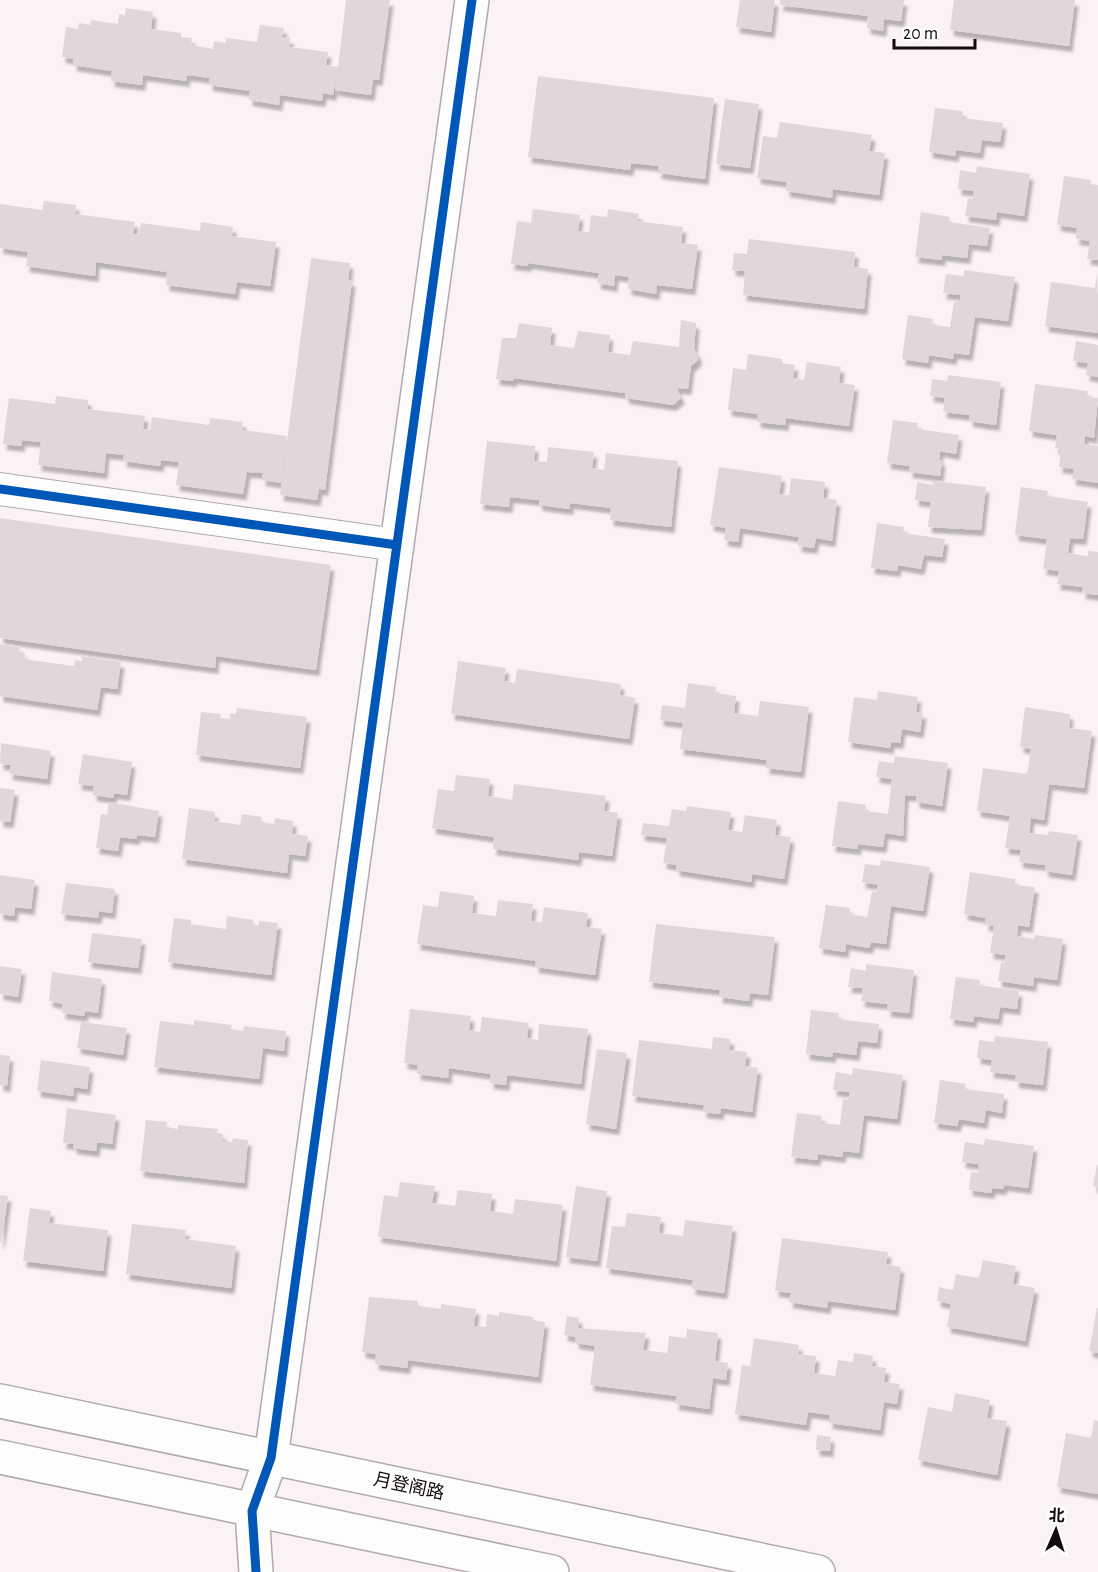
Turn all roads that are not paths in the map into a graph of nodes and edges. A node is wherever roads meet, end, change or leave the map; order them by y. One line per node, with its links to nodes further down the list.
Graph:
1 (472, 0): 3 (street)
2 (0, 489): 3 (street)
3 (397, 545): 6 (street)
4 (0, 1401): 6 (street, 月登阁路)
5 (0, 1458): 7 (street)
6 (271, 1458): 7 (street); 10 (street, 月登阁路)
7 (252, 1511): 8 (street); 9 (street)
8 (256, 1572)
9 (552, 1572)
10 (818, 1572)

